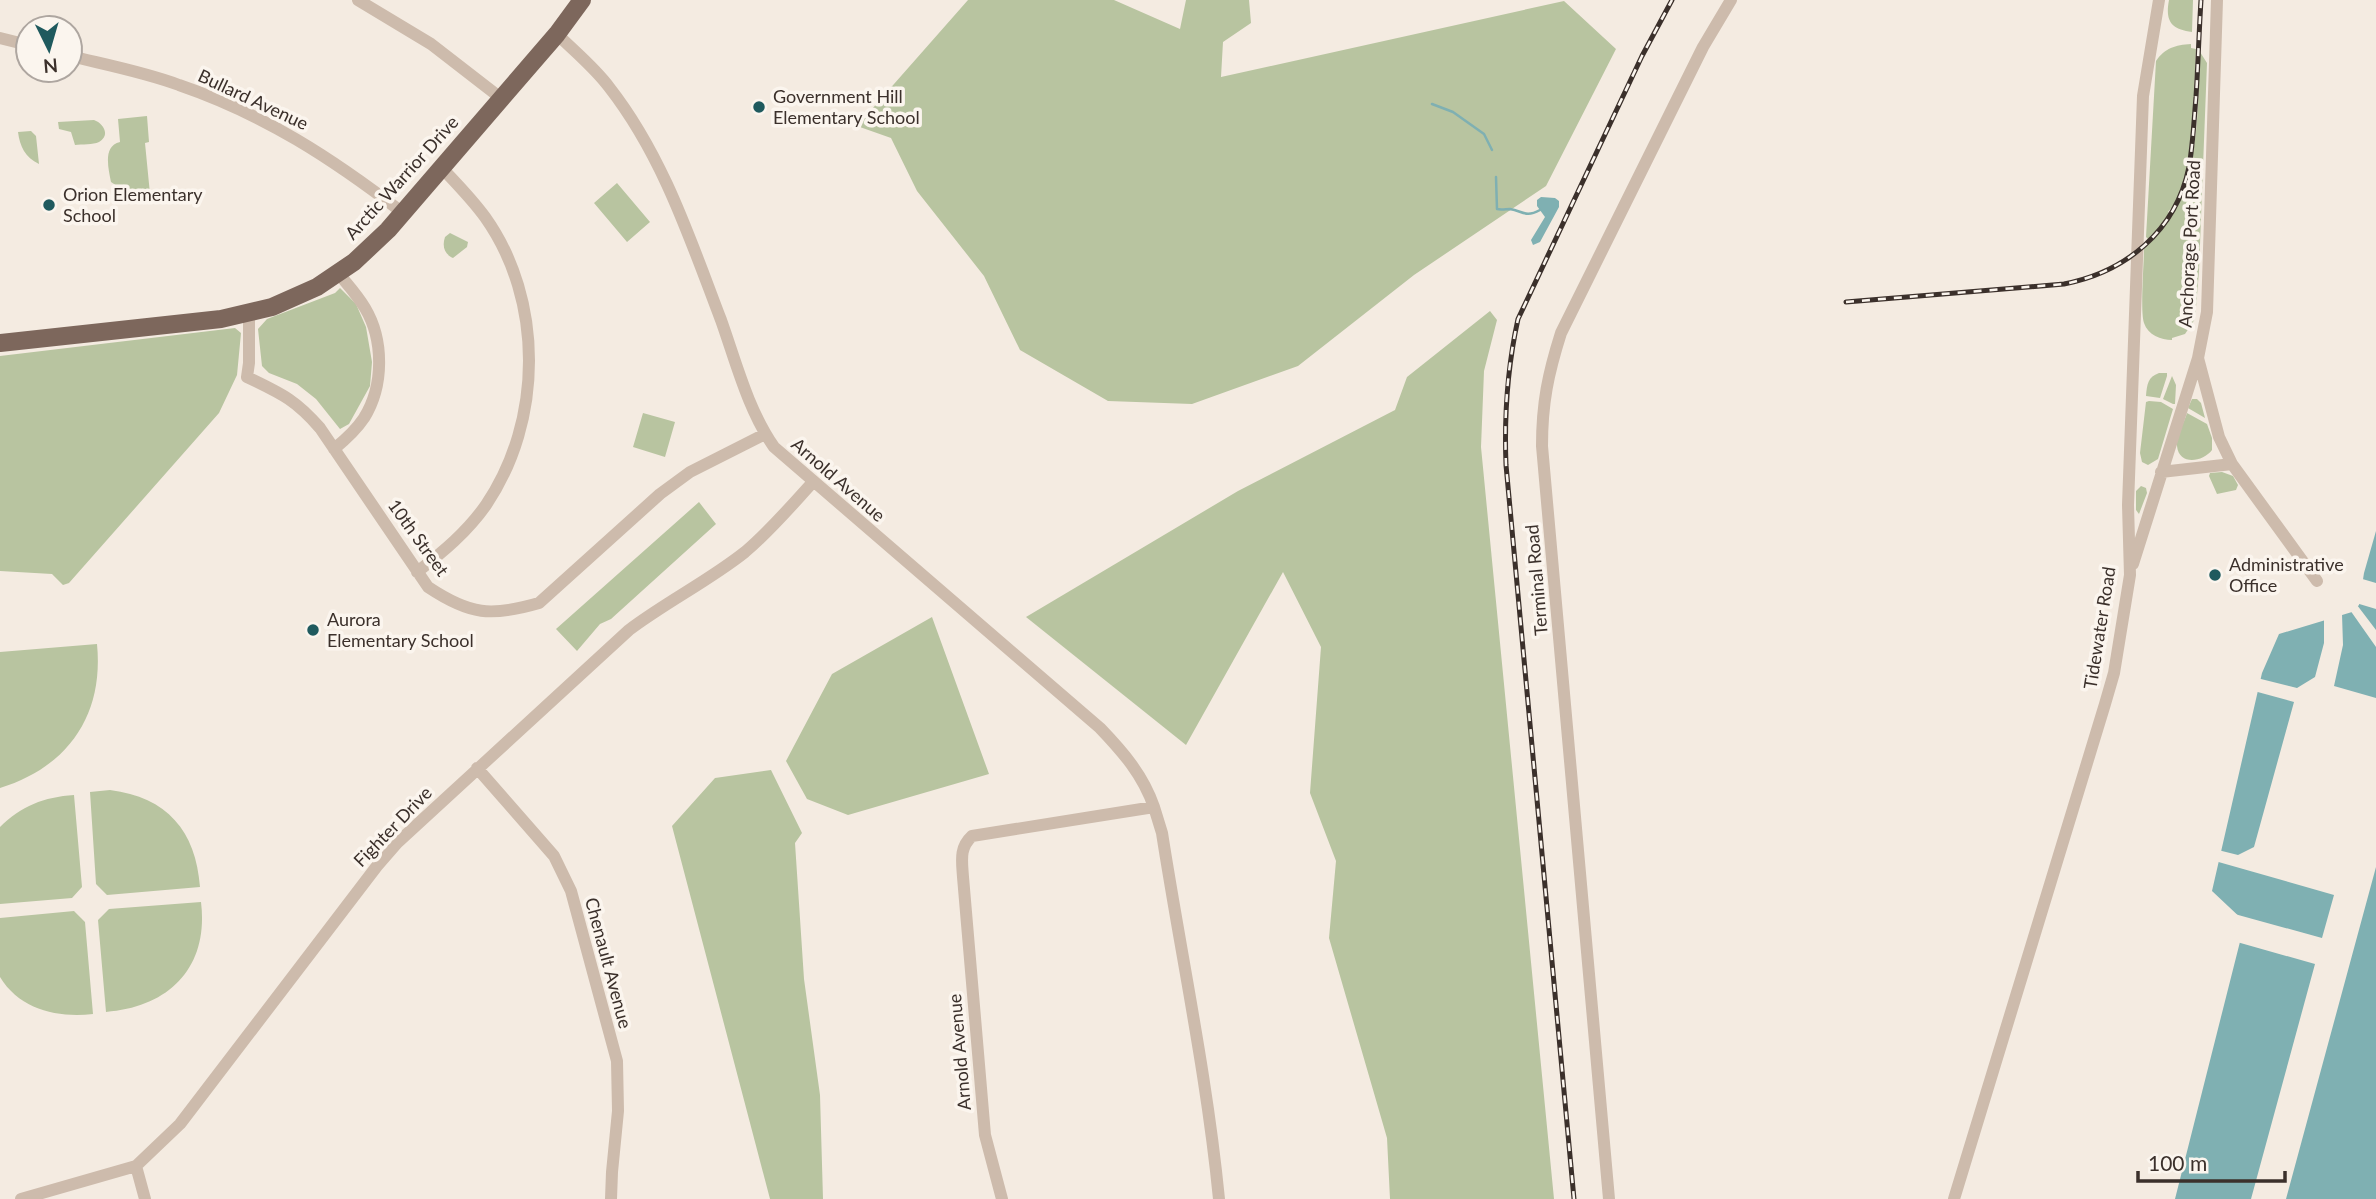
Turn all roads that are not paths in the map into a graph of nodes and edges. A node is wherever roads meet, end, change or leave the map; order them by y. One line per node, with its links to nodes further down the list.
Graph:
1 (358, 0): 9 (street)
2 (582, 0): 7 (main road, Arctic Warrior Drive)
3 (593, 0): 7 (main road, Arctic Warrior Drive)
4 (1731, 0): 32 (street, Terminal Road)
5 (2159, 0): 22 (street, Tidewater Road)
6 (2217, 0): 15 (street, Anchorage Port Road)
7 (557, 34): 9 (main road, Arctic Warrior Drive); 16 (street, Arnold Avenue)
8 (84, 59): 11 (street, Bullard Avenue)
9 (502, 99): 10 (main road, Arctic Warrior Drive)
10 (442, 169): 11 (main road, Arctic Warrior Drive); 21 (street)
11 (403, 213): 12 (main road, Arctic Warrior Drive)
12 (339, 274): 13 (main road, Arctic Warrior Drive); 17 (street)
13 (249, 314): 14 (main road, Arctic Warrior Drive); 17 (street, 10th Street)
14 (0, 343)
15 (2197, 358): 18 (street, Anchorage Port Road); 19 (street)
16 (765, 434): 20 (street, Arnold Avenue); 21 (street, 10th Street)
17 (334, 449): 21 (street, 10th Street)
18 (2232, 464): 19 (street); 23 (street, Anchorage Port Road)
19 (2161, 472): 22 (street)
20 (813, 482): 24 (street, Fighter Drive); 25 (street, Arnold Avenue)
21 (418, 572)
22 (2130, 575): 33 (street, Tidewater Road)
23 (2317, 581)
24 (477, 768): 26 (street, Fighter Drive); 29 (street, Chenault Avenue)
25 (1154, 807): 30 (street, Arnold Avenue); 31 (street, Arnold Avenue)
26 (136, 1166): 27 (street, Fighter Drive); 28 (street)
27 (21, 1199)
28 (145, 1199)
29 (611, 1199)
30 (1002, 1199)
31 (1219, 1199)
32 (1609, 1199)
33 (1954, 1199)

